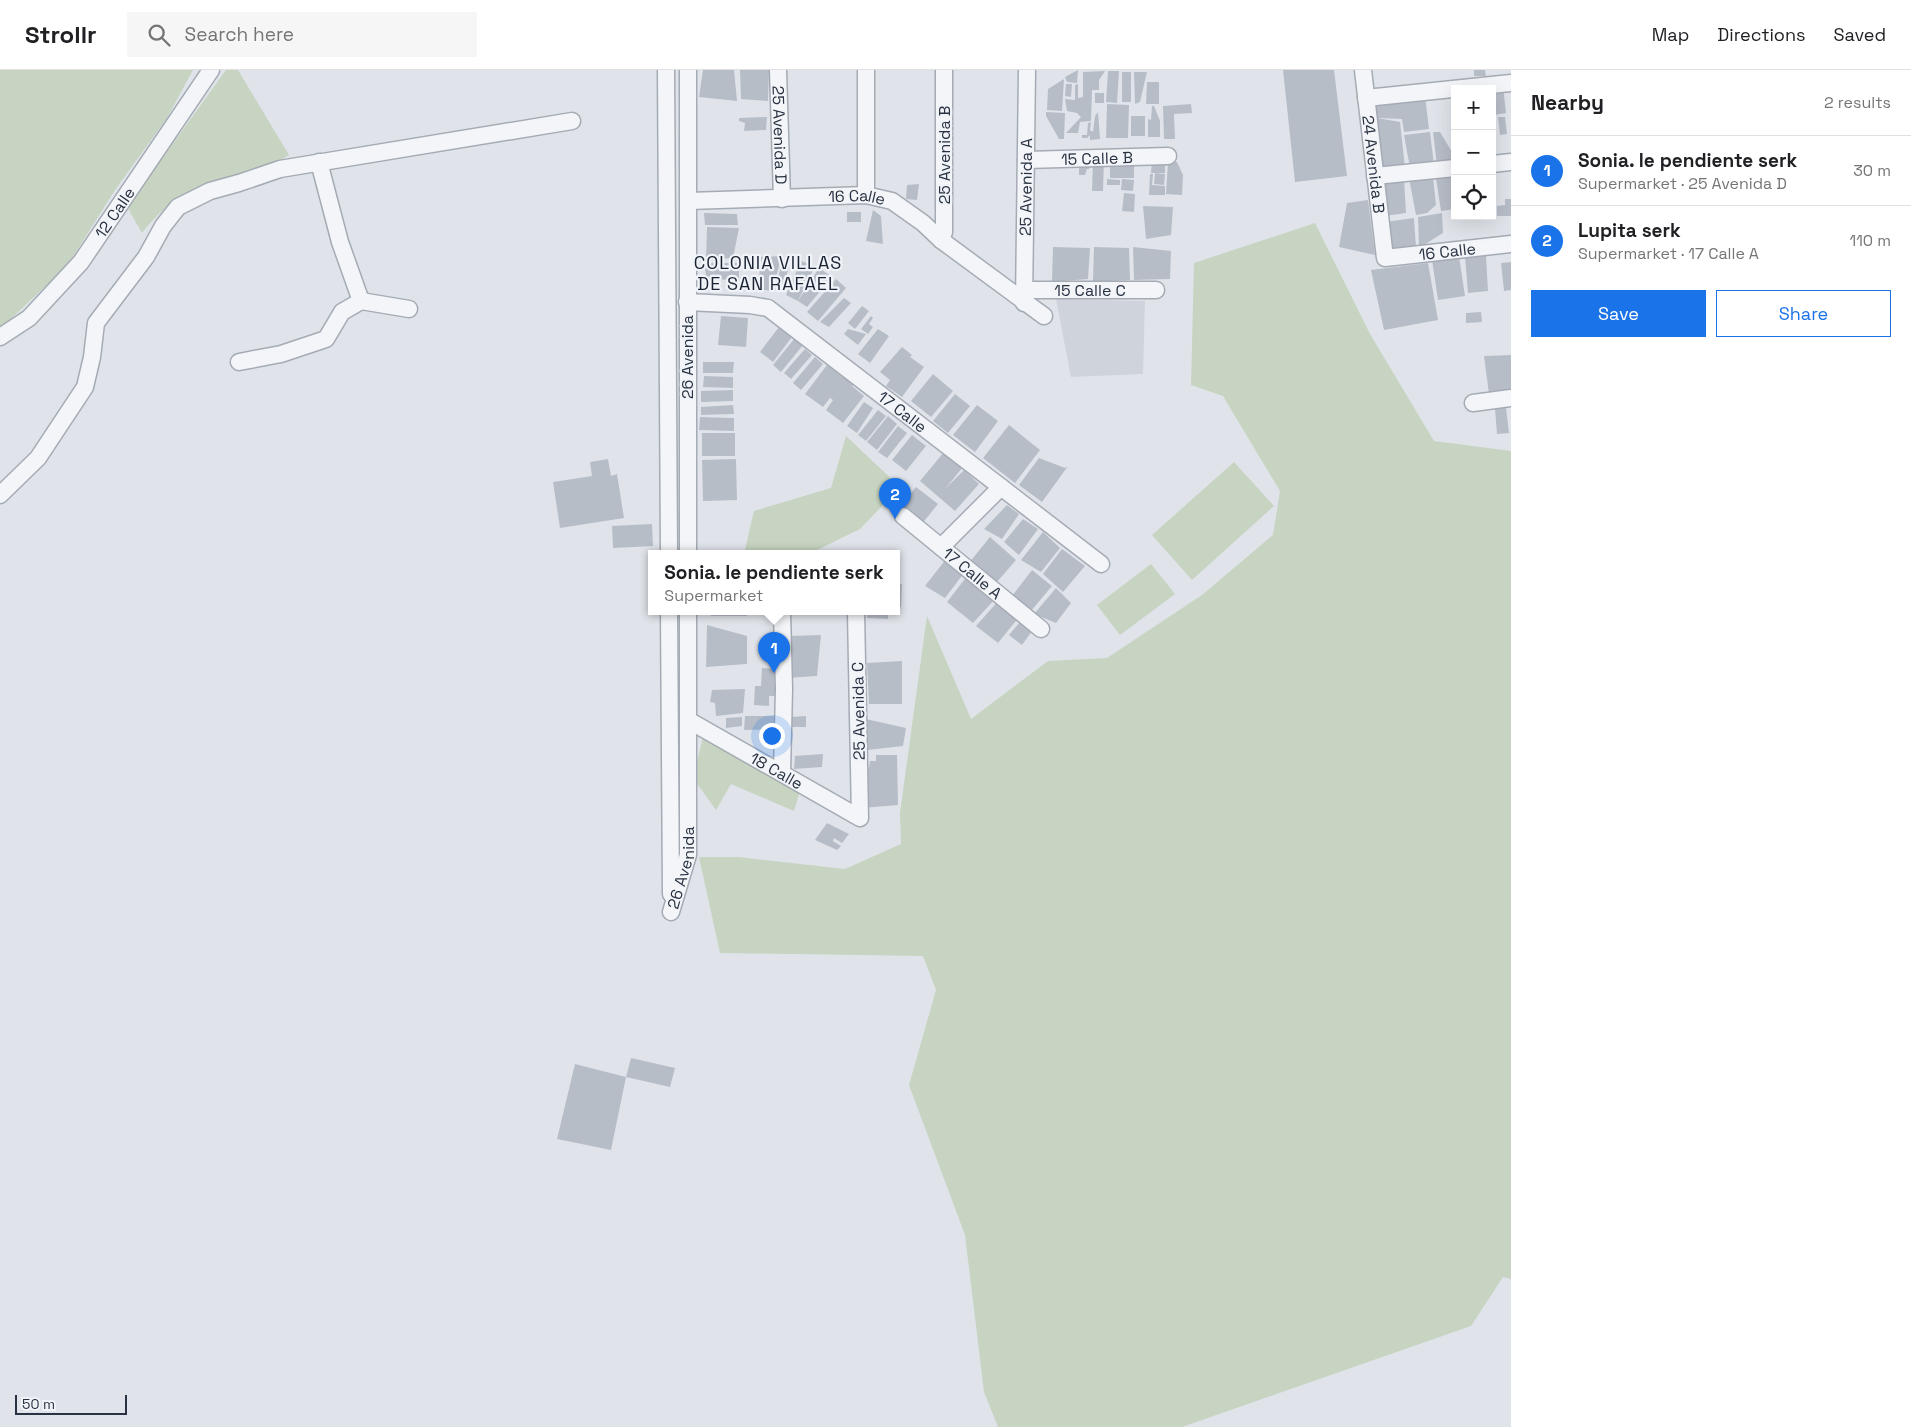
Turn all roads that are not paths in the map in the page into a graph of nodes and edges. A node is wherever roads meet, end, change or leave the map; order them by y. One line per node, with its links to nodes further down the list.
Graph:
1 (211, 70): 31 (street, 12 Calle)
2 (666, 70): 39 (street, 26 Avenida)
3 (688, 70): 21 (street, 26 Avenida)
4 (778, 70): 20 (street, 25 Avenida D)
5 (866, 70): 19 (street)
6 (944, 70): 22 (street, 25 Avenida B)
7 (1027, 70): 13 (street, 25 Avenida A)
8 (1363, 70): 10 (street, 24 Avenida B)
9 (1511, 83): 10 (street)
10 (1366, 98): 18 (street, 24 Avenida B)
11 (572, 121): 14 (street)
12 (1168, 156): 13 (street, 15 Calle B)
13 (1026, 160): 26 (street, 25 Avenida A)
14 (320, 162): 27 (street); 36 (street)
15 (1511, 162): 16 (street)
16 (1496, 164)
17 (1451, 168): 18 (street)
18 (1375, 176): 24 (street, 24 Avenida B)
19 (866, 195): 20 (street, 16 Calle); 22 (street, 16 Calle)
20 (782, 199): 21 (street, 16 Calle)
21 (689, 201): 28 (street, 26 Avenida)
22 (941, 240): 26 (street, 16 Calle)
23 (1511, 244): 24 (street, 16 Calle)
24 (1385, 258)
25 (1156, 290): 26 (street, 15 Calle C)
26 (1024, 296): 30 (street, 16 Calle)
27 (361, 301): 29 (street); 32 (street)
28 (687, 302): 35 (street, 17 Calle); 40 (street, 26 Avenida)
29 (409, 309)
30 (1044, 316)
31 (0, 337)
32 (238, 362)
33 (1511, 398): 34 (street)
34 (1473, 403)
35 (1001, 487): 38 (street); 41 (street, 17 Calle)
36 (0, 495)
37 (903, 516): 38 (street, 17 Calle A)
38 (940, 547): 46 (street, 17 Calle A)
39 (669, 550)
40 (688, 550)
41 (1101, 564)
42 (670, 615): 47 (street, 26 Avenida)
43 (688, 615): 47 (street, 26 Avenida)
44 (782, 615): 48 (street)
45 (856, 615): 49 (street, 25 Avenida C)
46 (1041, 629)
47 (688, 720): 48 (street, 18 Calle)
48 (782, 774): 49 (street, 18 Calle)
49 (860, 810)

